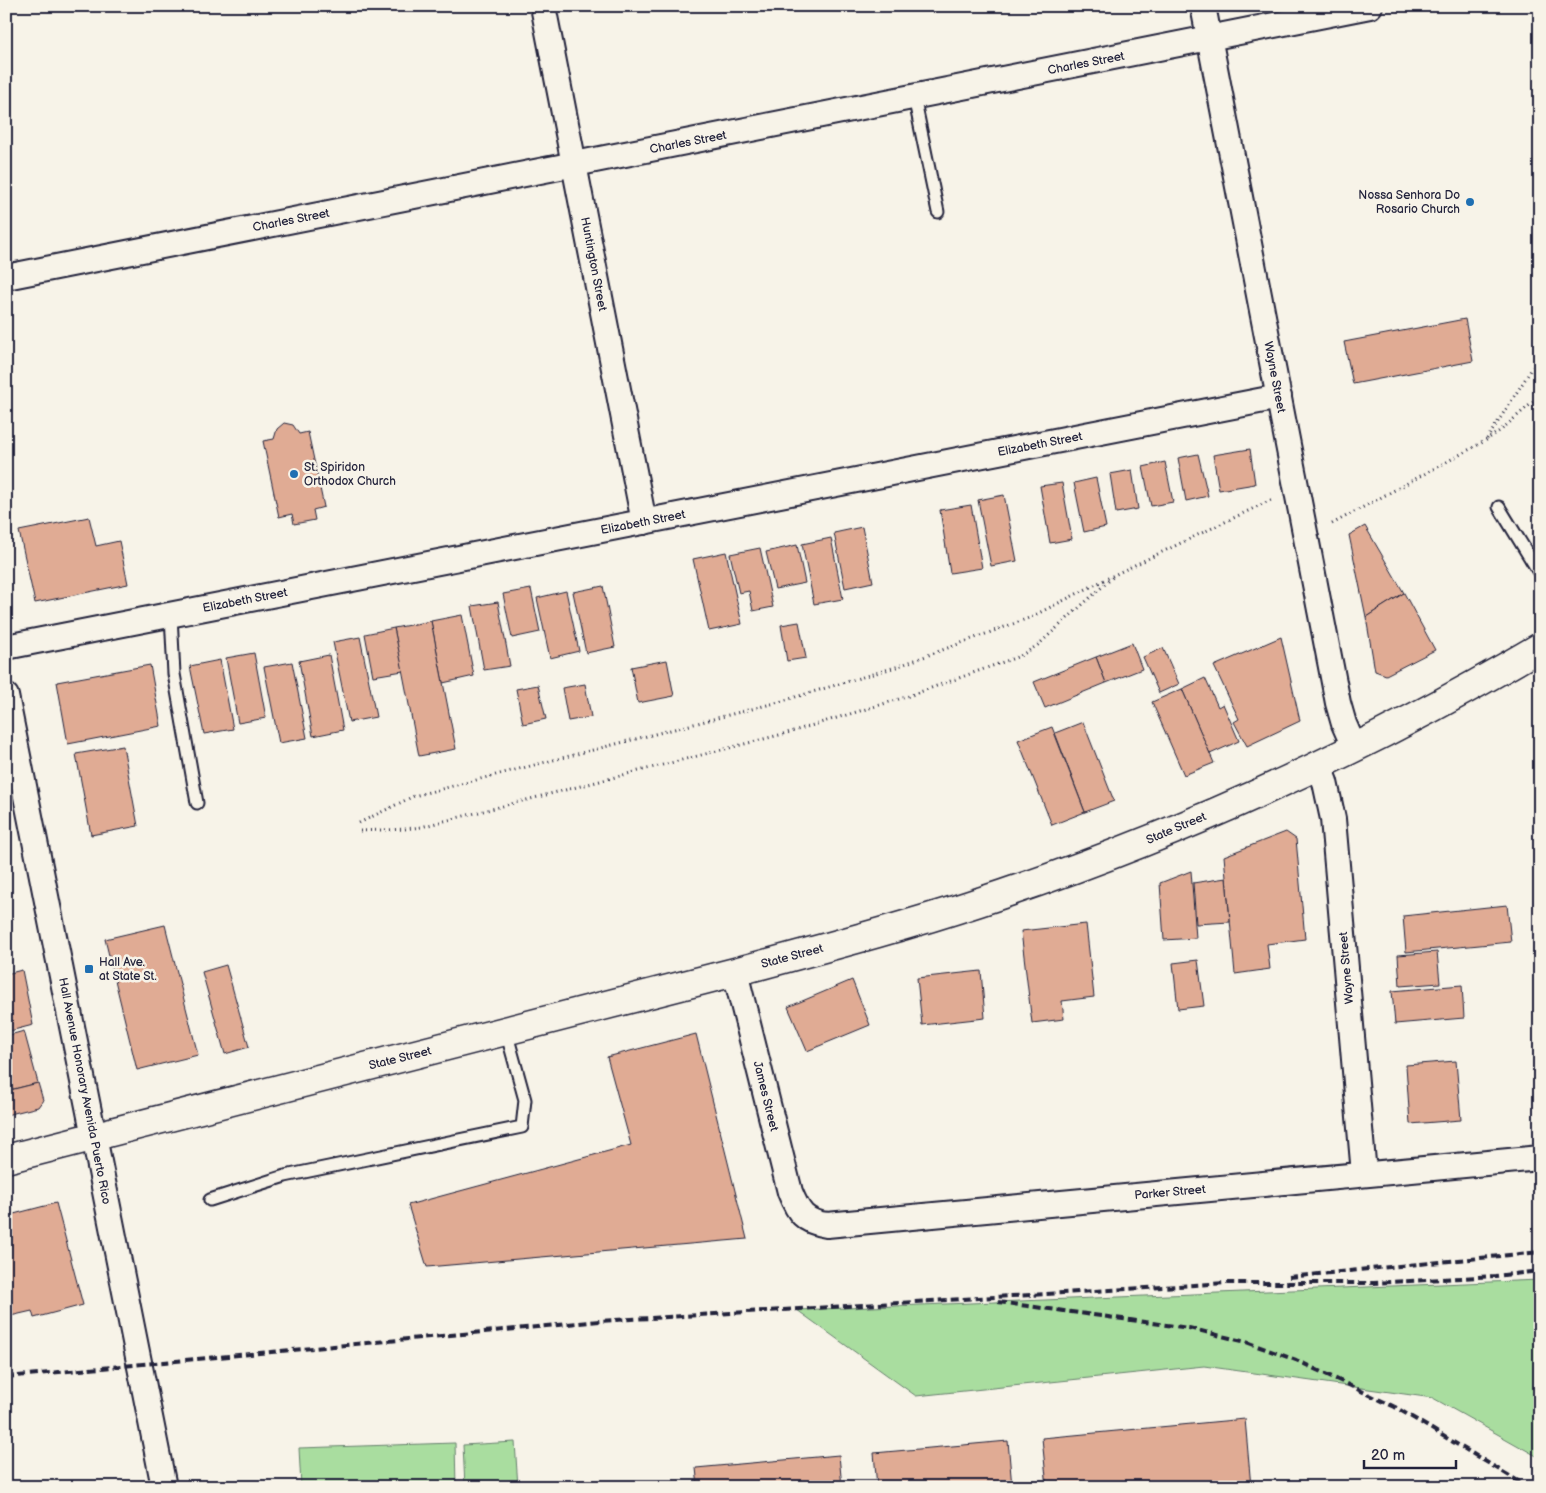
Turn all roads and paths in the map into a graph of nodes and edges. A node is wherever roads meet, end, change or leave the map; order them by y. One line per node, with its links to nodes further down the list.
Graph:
1 (543, 6): 6 (street, Huntington Street)
2 (1203, 6): 4 (street, Wayne Street)
3 (1370, 6): 4 (street, Charles Street)
4 (1209, 38): 5 (street, Charles Street); 10 (street, Wayne Street)
5 (914, 97): 6 (street, Charles Street); 7 (lane)
6 (574, 164): 8 (street, Charles Street); 15 (street, Huntington Street)
7 (938, 212)
8 (6, 277)
9 (1540, 356): 12 (path)
10 (1279, 396): 13 (street, Wayne Street); 15 (street, Elizabeth Street)
11 (1540, 396): 12 (path)
12 (1485, 441): 16 (path)
13 (1297, 493): 16 (street, Wayne Street); 17 (path)
14 (1499, 507): 18 (lane)
15 (644, 522): 19 (street, Elizabeth Street)
16 (1305, 533): 23 (street, Wayne Street)
17 (1118, 573): 26 (path); 27 (path)
18 (1540, 574)
19 (171, 615): 20 (street, Elizabeth Street); 25 (lane)
20 (6, 647)
21 (1540, 648): 23 (street, State Street)
22 (6, 696): 30 (street, Hall Avenue Honorary Avenida Puerto Rico)
23 (1354, 747): 24 (street, State Street)
24 (1318, 764): 28 (street, State Street); 33 (street, Wayne Street)
25 (197, 803)
26 (359, 823)
27 (360, 831)
28 (734, 972): 29 (street, State Street); 35 (street, James Street)
29 (506, 1031): 30 (street, State Street); 34 (lane)
30 (94, 1136): 32 (street, State Street); 36 (street, Hall Avenue Honorary Avenida Puerto Rico)
31 (1540, 1158): 33 (street, Parker Street)
32 (6, 1159)
33 (1364, 1174): 35 (street, Parker Street)
34 (210, 1200)
35 (803, 1216)
36 (164, 1487)

